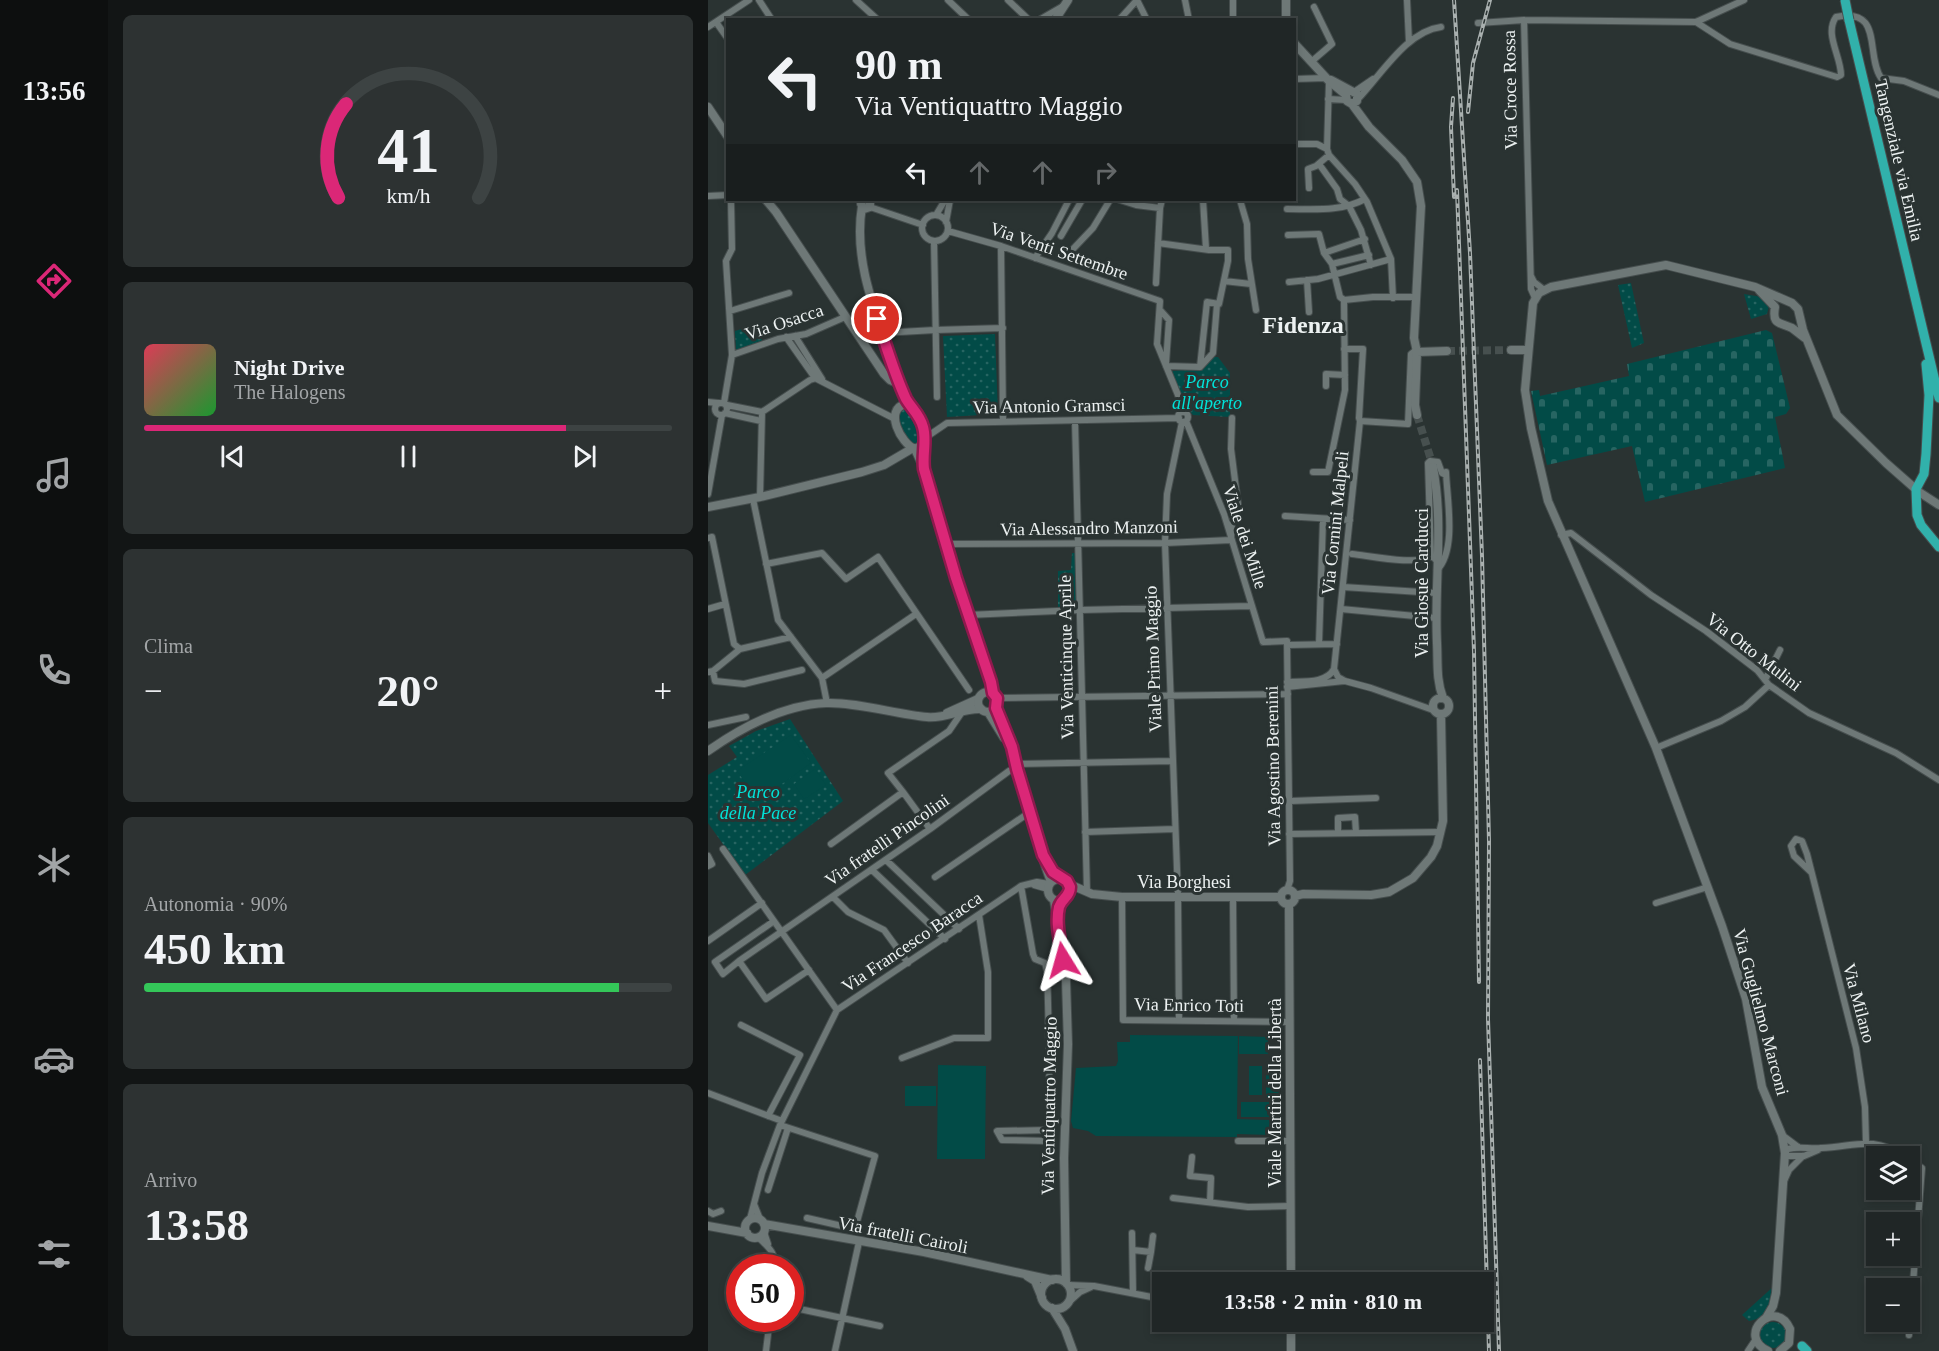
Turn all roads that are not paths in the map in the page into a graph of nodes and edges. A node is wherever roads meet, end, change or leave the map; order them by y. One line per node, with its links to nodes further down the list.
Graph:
1 (749, 0): 28 (street)
2 (759, 0): 16 (street)
3 (856, 0): 17 (street)
4 (948, 0): 18 (street)
5 (1008, 0): 19 (street)
6 (1074, 0): 14 (main road)
7 (1137, 0): 22 (street); 23 (street)
8 (1185, 0): 24 (street)
9 (1233, 0): 25 (street)
10 (1286, 0): 26 (street)
11 (1407, 0): 34 (street)
12 (1744, 0): 29 (street, Via Croce Rossa)
13 (1845, 0): 111 (main road, Tangenziale via Emilia, bridge)
14 (1067, 2): 20 (street); 21 (main road)
15 (1314, 7): 36 (street)
16 (771, 18)
17 (876, 18)
18 (967, 18)
19 (1027, 18)
20 (1042, 18)
21 (1056, 18)
22 (1121, 18)
23 (1146, 18)
24 (1189, 18)
25 (1233, 18)
26 (1286, 18)
27 (1524, 21): 29 (street, Via Croce Rossa); 30 (street); 85 (street, Via Croce Rossa)
28 (716, 22): 31 (street); 33 (street)
29 (1696, 22): 39 (street)
30 (1478, 23)
31 (708, 27)
32 (1441, 27): 34 (street)
33 (726, 36)
34 (1409, 42): 40 (street)
35 (1296, 45): 36 (street)
36 (1311, 62): 38 (street)
37 (1296, 79): 38 (street)
38 (1327, 80): 40 (street); 41 (street)
39 (1939, 95)
40 (1352, 97): 41 (street); 94 (street)
41 (1328, 99): 45 (street)
42 (708, 107): 43 (main road)
43 (726, 133)
44 (1296, 144): 45 (street)
45 (1328, 152): 46 (street); 50 (street)
46 (1319, 164): 47 (street); 63 (street)
47 (1309, 188)
48 (726, 195): 49 (street)
49 (708, 196)
50 (1365, 199): 63 (street); 81 (street)
51 (730, 201): 103 (street)
52 (767, 201): 105 (main road)
53 (947, 201): 66 (street)
54 (948, 201): 67 (street)
55 (1068, 201): 70 (street)
56 (1082, 201): 70 (street)
57 (1109, 201): 76 (street)
58 (1126, 201): 64 (street)
59 (1162, 201): 64 (street)
60 (1203, 201): 77 (street)
61 (1240, 201): 90 (street)
62 (866, 204): 68 (street); 110 (main road)
63 (1349, 206): 65 (street); 72 (street)
64 (1160, 208): 74 (street)
65 (1287, 209)
66 (936, 215): 67 (street); 68 (street)
67 (946, 222): 69 (street)
68 (923, 225): 73 (street)
69 (948, 231): 73 (street); 75 (street, Via Venti Settembre)
70 (1052, 233): 80 (street)
71 (1288, 235): 78 (street)
72 (1365, 239): 78 (street); 79 (street)
73 (934, 241): 109 (street)
74 (1158, 243): 77 (street); 89 (street)
75 (1001, 246): 80 (street, Via Venti Settembre); 108 (street)
76 (1073, 249)
77 (1206, 249): 87 (street)
78 (1324, 253): 82 (street)
79 (1369, 255): 82 (street); 83 (street)
80 (1035, 258): 101 (street, Via Venti Settembre)
81 (1391, 259): 83 (street); 95 (street)
82 (1332, 264): 84 (street)
83 (1371, 265): 84 (street)
84 (1335, 275): 86 (street); 97 (street)
85 (1531, 275): 92 (street); 96 (street, Via Croce Rossa)
86 (1307, 280): 88 (street); 104 (street)
87 (1224, 281): 90 (street); 99 (street)
88 (1289, 282)
89 (1156, 283)
90 (1251, 284): 102 (street)
91 (1755, 287): 92 (street); 98 (street); 100 (street)
92 (1543, 290): 96 (street)
93 (789, 294): 103 (street)
94 (1416, 297): 95 (street); 118 (street)
95 (1393, 298): 97 (street)
96 (1535, 298): 117 (street, Via Guglielmo Marconi)
97 (1344, 300): 115 (street)
98 (1788, 301): 100 (street); 106 (street)
99 (1218, 304): 122 (street); 122 (street)
100 (1774, 307): 107 (street)
101 (1160, 310): 121 (street, Viale dei Mille); 121 (street)
102 (1256, 310)
103 (730, 311): 120 (street)
104 (1309, 312)
105 (846, 317): 112 (street, Via Osacca); 127 (main road)
106 (1798, 317): 107 (street); 114 (street)
107 (1786, 326): 114 (street)
108 (1003, 328): 109 (street); 143 (street)
109 (935, 330): 110 (street); 129 (street)
110 (882, 333): 123 (main road)
111 (1924, 334): 126 (main road); 130 (main road, Tangenziale via Emilia); 153 (main road)
112 (795, 336): 113 (street, Via Osacca); 125 (street)
113 (786, 337): 120 (street, Via Osacca); 125 (street)
114 (1806, 339): 153 (street)
115 (1344, 349): 124 (street); 145 (street, Via Cornini Malpeli)
116 (1511, 350): 117 (street)
117 (1527, 350): 164 (street, Via Guglielmo Marconi)
118 (1416, 351): 119 (street); 138 (street); 145 (street)
119 (1447, 351)
120 (732, 355): 132 (street)
121 (1166, 366): 122 (street); 139 (street, Viale dei Mille)
122 (1200, 367)
123 (895, 371): 127 (main road); 134 (main road, Via Ventiquattro Maggio)
124 (1345, 375): 128 (street); 152 (street)
125 (817, 377): 136 (street); 141 (street)
126 (1939, 377)
127 (896, 382): 133 (main road)
128 (1326, 386)
129 (937, 398)
130 (1939, 398)
131 (708, 402): 132 (street)
132 (723, 404): 136 (street); 137 (street); 137 (street)
133 (902, 405): 134 (main road); 141 (main road)
134 (911, 407): 147 (main road, Via Ventiquattro Maggio)
135 (708, 411): 137 (street)
136 (762, 412): 142 (street)
137 (721, 413): 142 (street); 154 (street)
138 (1417, 415)
139 (1182, 418): 144 (street, Via Antonio Gramsci); 159 (street, Viale dei Mille); 168 (street, Viale Primo Maggio)
140 (1232, 418): 160 (street)
141 (895, 419): 146 (main road)
142 (761, 421): 155 (street)
143 (1003, 421): 144 (street, Via Antonio Gramsci); 147 (street, Via Antonio Gramsci)
144 (1076, 421): 167 (street, Via Venticinque Aprile)
145 (1360, 421): 163 (street, Via Cornini Malpeli)
146 (902, 439): 148 (main road, Via Ventiquattro Maggio); 149 (street)
147 (924, 441): 148 (main road); 151 (main road, Via Ventiquattro Maggio)
148 (914, 449): 149 (street); 151 (main road, Via Ventiquattro Maggio)
149 (896, 457): 155 (street)
150 (1434, 467): 174 (street, Via Giosuè Carducci)
151 (924, 469): 169 (main road, Via Ventiquattro Maggio)
152 (1313, 472)
153 (1918, 491): 156 (street); 157 (street); 170 (main road)
154 (708, 494)
155 (757, 498): 158 (street); 173 (street)
156 (1939, 499)
157 (1939, 505)
158 (708, 507)
159 (1224, 514): 160 (street); 166 (street, Viale dei Mille)
160 (1234, 515): 166 (street)
161 (1285, 516): 162 (street)
162 (1323, 519): 163 (street); 189 (street)
163 (1350, 520): 175 (street, Via Cornini Malpeli)
164 (1561, 535): 200 (street, Via Otto Mulini); 217 (street, Via Guglielmo Marconi)
165 (708, 538): 178 (street)
166 (1231, 540): 168 (street, Via Alessandro Manzoni); 179 (street, Viale dei Mille)
167 (1078, 543): 168 (street, Via Alessandro Manzoni); 169 (street, Via Alessandro Manzoni); 183 (street, Via Venticinque Aprile)
168 (1165, 543): 181 (street, Viale Primo Maggio)
169 (946, 544): 185 (main road, Via Ventiquattro Maggio)
170 (1939, 547)
171 (1353, 554): 172 (street)
172 (1414, 561): 174 (street); 174 (street)
173 (766, 564): 184 (street); 187 (street)
174 (1436, 564): 174 (street); 176 (street, Via Giosuè Carducci)
175 (1343, 587): 176 (street); 182 (street, Via Cornini Malpeli)
176 (1436, 593): 186 (street, Via Giosuè Carducci)
177 (708, 600): 180 (street)
178 (724, 604): 180 (street); 191 (street)
179 (1251, 606): 181 (street); 188 (street, Viale dei Mille)
180 (709, 609)
181 (1166, 609): 183 (street); 204 (street, Viale Primo Maggio)
182 (1341, 609): 186 (street); 190 (street, Via Cornini Malpeli)
183 (1080, 610): 185 (street); 206 (street, Via Venticinque Aprile)
184 (916, 614): 197 (street); 202 (street)
185 (968, 615): 193 (main road, Via Ventiquattro Maggio)
186 (1436, 618): 207 (street, Via Giosuè Carducci)
187 (790, 637): 191 (street); 197 (street)
188 (1287, 643): 189 (street); 201 (street, Via Agostino Berenini)
189 (1319, 644): 190 (street)
190 (1337, 644): 194 (street, Via Cornini Malpeli)
191 (740, 649): 196 (street)
192 (1780, 650): 200 (street)
193 (980, 651): 203 (main road, Via Ventiquattro Maggio); 205 (main road, Via Ventiquattro Maggio)
194 (1334, 669): 199 (street); 201 (street)
195 (802, 670): 198 (street)
196 (711, 672): 198 (street)
197 (822, 678): 208 (street)
198 (712, 681)
199 (1345, 681): 201 (street); 210 (street)
200 (1767, 683): 217 (street); 222 (street, Via Otto Mulini)
201 (1288, 688): 204 (street); 225 (street, Via Agostino Berenini)
202 (969, 690)
203 (995, 696): 205 (main road); 206 (street); 209 (main road, Via Ventiquattro Maggio)
204 (1169, 696): 206 (street); 219 (street, Viale Primo Maggio)
205 (979, 697): 209 (main road, Via Ventiquattro Maggio); 213 (street)
206 (1082, 698): 220 (street, Via Venticinque Aprile)
207 (1443, 698): 210 (street); 212 (street)
208 (827, 703): 213 (street); 218 (street)
209 (988, 710): 211 (street); 221 (main road, Via Ventiquattro Maggio)
210 (1433, 710): 212 (street)
211 (962, 712): 213 (street); 216 (street)
212 (1441, 715): 230 (street)
213 (938, 716): 216 (street)
214 (746, 717): 215 (street)
215 (708, 725)
216 (949, 730): 223 (street)
217 (1656, 748): 246 (street, Via Guglielmo Marconi)
218 (708, 751)
219 (1172, 761): 220 (street); 228 (street, Viale Primo Maggio)
220 (1083, 762): 221 (street); 229 (street, Via Venticinque Aprile)
221 (1014, 768): 226 (main road, Via Ventiquattro Maggio); 227 (street, Via fratelli Pincolini)
222 (1939, 780)
223 (903, 792): 227 (street); 234 (street)
224 (1376, 798): 225 (street)
225 (1290, 801): 233 (street, Via Agostino Berenini)
226 (1030, 812): 236 (main road, Via Ventiquattro Maggio); 242 (street)
227 (930, 829): 238 (street, Via fratelli Pincolini)
228 (1175, 829): 229 (street); 250 (street, Viale Primo Maggio)
229 (1085, 832): 249 (street, Via Venticinque Aprile)
230 (1441, 832): 232 (street); 251 (street)
231 (1338, 833): 232 (street); 232 (street); 233 (street)
232 (1356, 833)
233 (1289, 834): 248 (street, Via Agostino Berenini)
234 (831, 844)
235 (723, 849): 257 (street)
236 (1043, 855): 243 (main road, Via Ventiquattro Maggio); 244 (main road, Via Ventiquattro Maggio)
237 (708, 856): 239 (street)
238 (886, 860): 240 (street, Via fratelli Pincolini); 262 (street)
239 (708, 866)
240 (872, 870): 252 (street, Via fratelli Pincolini); 264 (street)
241 (1811, 872): 241 (street, Via Milano); 286 (street, Via Milano)
242 (935, 877)
243 (1060, 878): 244 (main road); 247 (main road, Via Ventiquattro Maggio)
244 (1049, 885): 245 (street); 256 (main road, Via Ventiquattro Maggio)
245 (1024, 886): 260 (street, Via Francesco Baracca); 275 (street)
246 (1708, 887): 258 (street); 283 (street, Via Guglielmo Marconi)
247 (1069, 889): 249 (street, Via Borghesi); 256 (main road)
248 (1287, 890): 251 (street); 254 (street)
249 (1087, 892): 253 (street, Via Borghesi)
250 (1178, 896): 253 (street, Via Borghesi); 255 (street, Via Borghesi); 270 (street, Viale Primo Maggio)
251 (1295, 896): 259 (street)
252 (833, 897): 263 (street, Via fratelli Pincolini); 267 (street)
253 (1122, 897): 270 (street, Via Enrico Toti)
254 (1281, 897): 255 (street, Via Borghesi); 259 (street)
255 (1233, 898): 271 (street)
256 (1058, 900): 277 (main road, Via Ventiquattro Maggio)
257 (762, 903): 261 (street); 265 (street)
258 (1656, 903)
259 (1289, 904): 272 (street, Viale Martiri della Libertà)
260 (979, 915): 262 (street, Via Francesco Baracca); 274 (street)
261 (774, 921): 263 (street); 266 (street)
262 (959, 929): 264 (street, Via Francesco Baracca)
263 (782, 932): 266 (street, Via fratelli Pincolini); 268 (street)
264 (945, 939): 267 (street, Via Francesco Baracca)
265 (708, 941)
266 (739, 961): 268 (street)
267 (908, 963): 269 (street, Via Francesco Baracca)
268 (809, 970): 269 (street)
269 (837, 1010): 280 (street, Via Francesco Baracca)
270 (1179, 1020): 271 (street, Via Enrico Toti)
271 (1234, 1021): 272 (street, Via Enrico Toti)
272 (1290, 1022): 285 (street, Viale Martiri della Libertà)
273 (741, 1025): 279 (street)
274 (902, 1058)
275 (1050, 1092): 277 (street); 278 (street)
276 (708, 1093): 279 (street)
277 (1066, 1098): 278 (street); 315 (main road, Via Ventiquattro Maggio)
278 (1050, 1102): 282 (street)
279 (768, 1116): 280 (street)
280 (781, 1123): 281 (street); 298 (street, Via Francesco Baracca)
281 (788, 1128): 295 (street); 304 (street)
282 (1050, 1130): 282 (street)
283 (1782, 1135): 288 (street); 290 (street, Via Guglielmo Marconi)
284 (1238, 1141): 285 (street)
285 (1290, 1141): 301 (street, Viale Martiri della Libertà)
286 (1866, 1143): 287 (street); 289 (street)
287 (1883, 1146)
288 (1798, 1147): 289 (street); 290 (street)
289 (1821, 1148): 292 (street)
290 (1785, 1153): 292 (street); 294 (street, Via Guglielmo Marconi)
291 (1191, 1156): 300 (street)
292 (1803, 1156): 294 (street)
293 (1920, 1167): 296 (street)
294 (1784, 1182): 323 (street, Via Guglielmo Marconi)
295 (768, 1190)
296 (1920, 1194)
297 (1173, 1198): 300 (street)
298 (753, 1200): 305 (street, Via Francesco Baracca); 307 (street)
299 (1920, 1200): 337 (street)
300 (1210, 1202): 301 (street)
301 (1291, 1206): 317 (street, Viale Martiri della Libertà)
302 (708, 1211): 303 (street)
303 (721, 1211)
304 (807, 1218)
305 (748, 1221): 306 (street, Via fratelli Cairoli); 307 (street, Via fratelli Cairoli); 308 (street)
306 (711, 1227): 308 (street)
307 (762, 1229): 308 (street); 311 (street, Via fratelli Cairoli); 314 (street)
308 (747, 1233)
309 (1132, 1233): 312 (street)
310 (1153, 1236): 313 (street)
311 (859, 1242): 318 (street, Via fratelli Cairoli); 329 (street)
312 (1132, 1250): 313 (street); 322 (street)
313 (1151, 1252): 316 (street)
314 (774, 1254)
315 (1065, 1257): 319 (main road, Via Ventiquattro Maggio); 320 (main road, Via Ventiquattro Maggio)
316 (1148, 1268)
317 (1291, 1272)
318 (1020, 1273): 319 (street, Via fratelli Cairoli); 325 (street)
319 (1053, 1280): 320 (main road); 325 (main road, Via Ventiquattro Maggio)
320 (1067, 1284): 321 (street); 326 (main road, Via Ventiquattro Maggio)
321 (1094, 1286): 322 (street); 326 (street)
322 (1133, 1293): 324 (street)
323 (1776, 1293): 330 (street, Via Guglielmo Marconi); 331 (street, Via Guglielmo Marconi)
324 (1152, 1297)
325 (1042, 1298): 327 (main road, Via Ventiquattro Maggio)
326 (1067, 1304): 327 (main road); 333 (main road, Via Ventiquattro Maggio)
327 (1052, 1308): 333 (main road, Via Ventiquattro Maggio)
328 (804, 1310): 329 (street)
329 (842, 1317): 332 (street); 342 (street)
330 (1766, 1318): 331 (main road); 338 (main road)
331 (1785, 1321): 336 (main road)
332 (880, 1326)
333 (1065, 1329): 343 (main road, Via Ventiquattro Maggio)
334 (768, 1332): 341 (street)
335 (1291, 1332): 344 (street)
336 (1791, 1334): 339 (main road); 340 (main road)
337 (1909, 1335)
338 (1756, 1339): 345 (street); 346 (main road)
339 (1805, 1349)
340 (1786, 1350)
341 (766, 1351)
342 (835, 1351)
343 (1073, 1351)
344 (1292, 1351)
345 (1748, 1351)
346 (1764, 1351)

